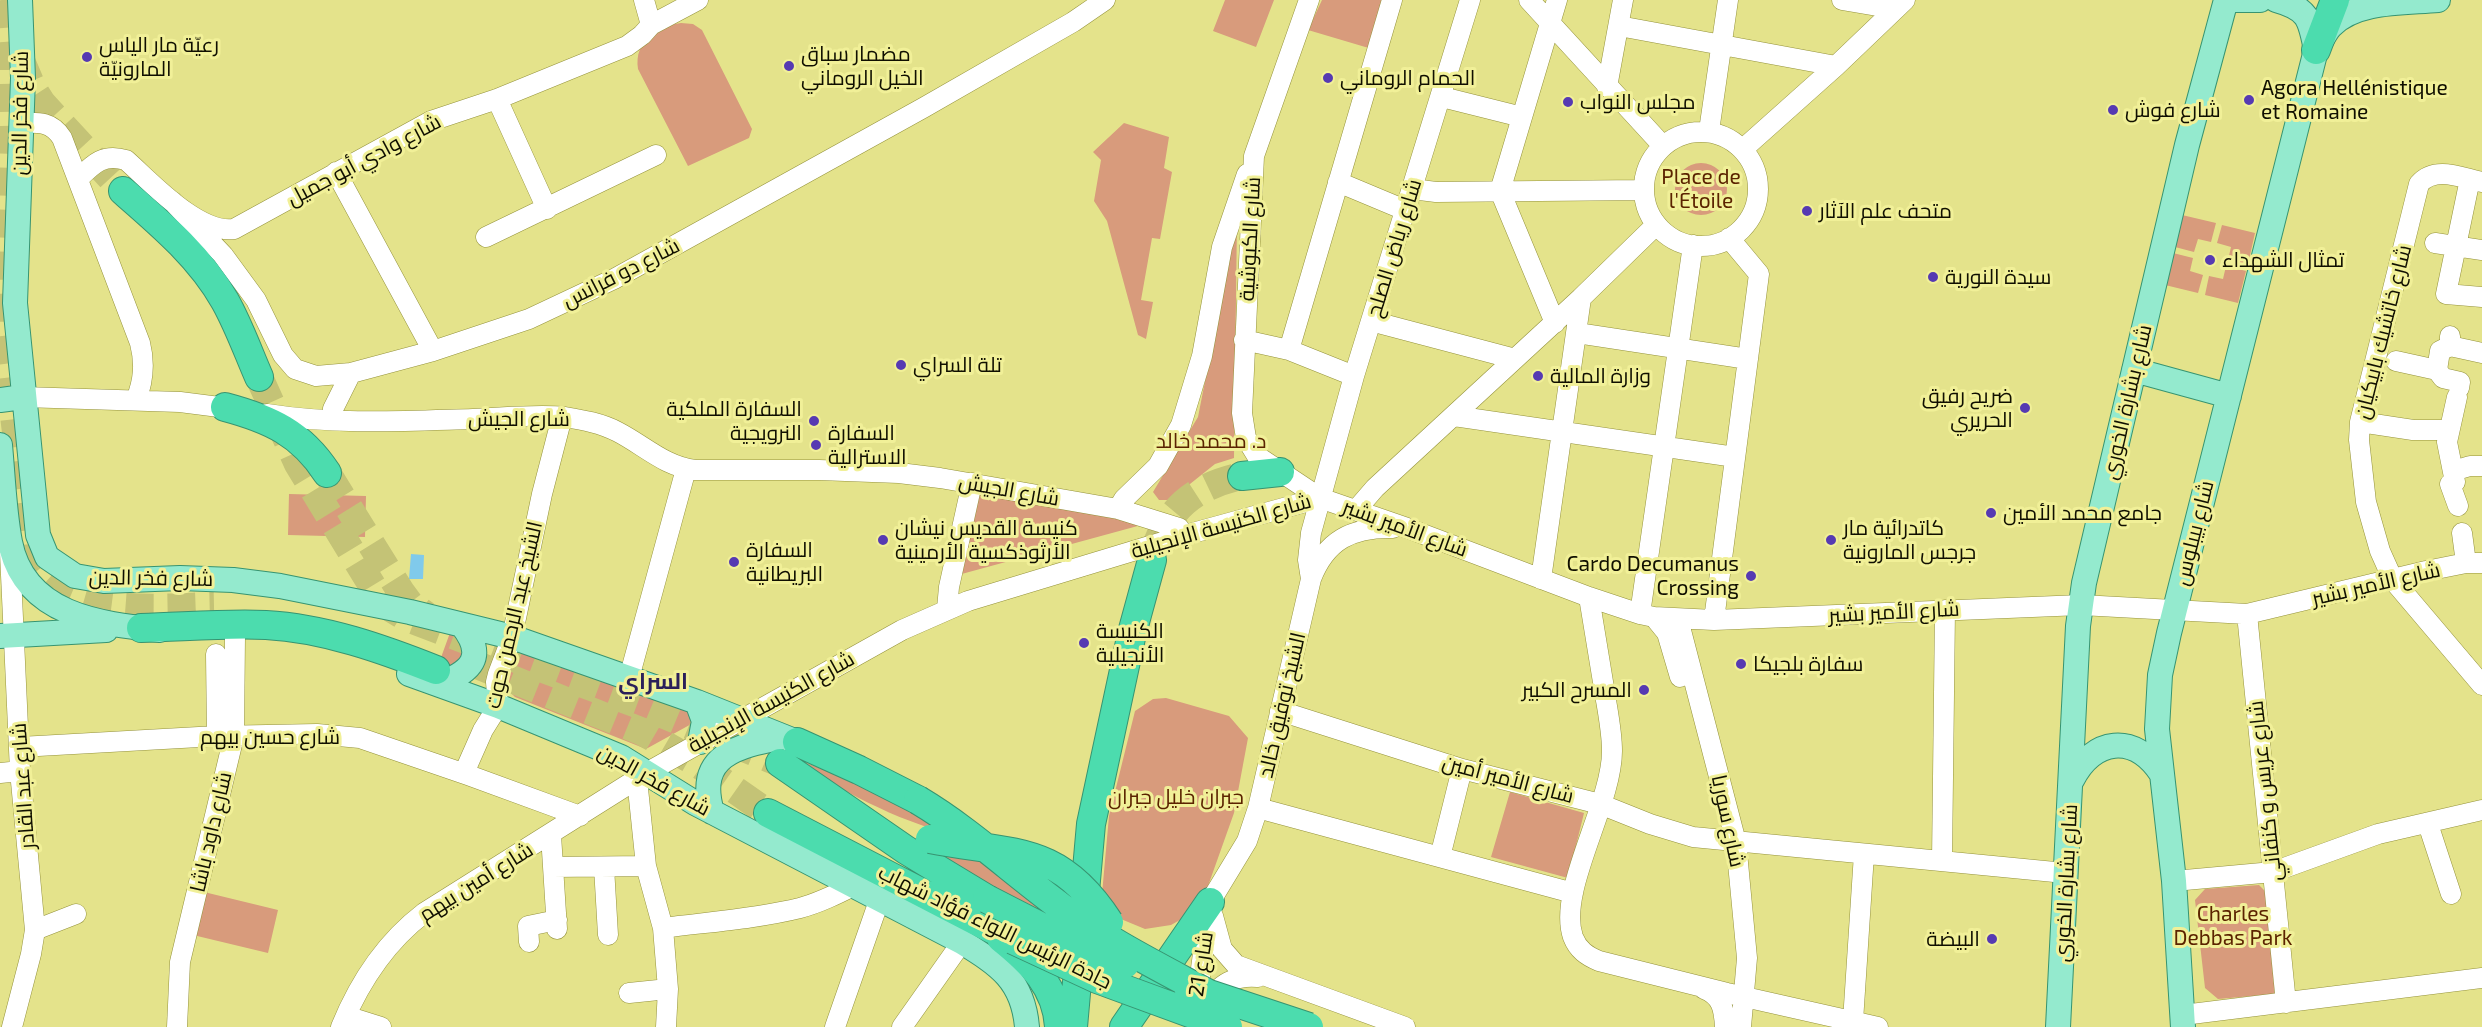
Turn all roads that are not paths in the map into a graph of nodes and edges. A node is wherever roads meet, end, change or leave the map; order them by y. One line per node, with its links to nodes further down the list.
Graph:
1 (20, 0): 29 (main road, شارع فخر الدين)
2 (644, 0): 19 (street)
3 (698, 0): 19 (street, شارع وادي أبو جميل)
4 (1105, 0): 61 (street, شارع دو فرانس)
5 (1309, 0): 34 (street, شارع الكبوشية)
6 (1392, 0): 38 (street)
7 (1470, 0): 26 (street, شارع رياض الصلح)
8 (1529, 0): 20 (street)
9 (1557, 0): 20 (street)
10 (1623, 0): 21 (street)
11 (1728, 0): 22 (street)
12 (1842, 0): 18 (street)
13 (2226, 0): 14 (main road); 66 (main road, شارع بشارة الخوري)
14 (2260, 0)
15 (2276, 0): 23 (main road)
16 (2335, 0): 23 (highway)
17 (2438, 0): 23 (main road)
18 (1900, 5): 24 (street)
19 (659, 14): 27 (street, شارع وادي أبو جميل)
20 (1549, 24): 25 (street); 28 (street)
21 (1619, 26): 22 (street); 25 (street)
22 (1721, 45): 24 (street); 30 (street)
23 (2316, 50): 71 (main road, شارع بيبلوس)
24 (1836, 66): 32 (street)
25 (1607, 87): 31 (street)
26 (1442, 97): 28 (street); 39 (street, شارع رياض الصلح)
27 (497, 99): 35 (street, شارع وادي أبو جميل); 44 (street)
28 (1522, 117): 42 (street)
29 (22, 123): 36 (street); 72 (main road, شارع فخر الدين)
30 (1708, 132): 31 (street); 32 (street)
31 (1663, 146): 40 (street)
32 (1743, 149): 48 (street)
33 (656, 155): 44 (street)
34 (1254, 156): 58 (street, شارع الكبوشية); 93 (street)
35 (336, 172): 43 (street, شارع وادي أبو جميل); 61 (street)
36 (78, 179): 43 (street, شارع وادي أبو جميل); 73 (street)
37 (2476, 181): 51 (street); 78 (street, شارع خاتشيك بابيكيان)
38 (1338, 182): 45 (street); 60 (street)
39 (1412, 189): 42 (street); 45 (street, شارع رياض الصلح)
40 (1643, 190): 42 (street); 46 (street)
41 (123, 191): 70 (highway)
42 (1500, 191): 56 (street)
43 (172, 201): 68 (street, شارع دو فرانس)
44 (547, 209): 47 (street)
45 (1405, 210): 55 (street, شارع رياض الصلح)
46 (1656, 225): 50 (street); 54 (street)
47 (486, 237)
48 (1729, 238): 50 (street); 63 (street)
49 (2435, 243): 51 (street)
50 (1693, 245): 59 (street)
51 (2455, 246): 52 (street); 53 (street)
52 (2482, 250)
53 (2482, 297)
54 (1581, 298): 56 (street); 57 (street)
55 (1371, 321): 64 (street); 69 (street, شارع رياض الصلح)
56 (1555, 323): 64 (street)
57 (1576, 333): 59 (street); 80 (street)
58 (1244, 340): 60 (street); 87 (street, شارع الكبوشية)
59 (1678, 348): 63 (street); 82 (street)
60 (1289, 350): 69 (street)
61 (433, 351): 68 (street, شارع دو فرانس)
62 (2482, 352): 67 (street)
63 (1748, 358): 83 (street)
64 (1515, 359): 76 (street)
65 (2396, 361): 67 (street)
66 (2134, 370): 71 (main road); 106 (main road, شارع بشارة الخوري)
67 (2437, 370): 79 (street)
68 (351, 373): 75 (street)
69 (1354, 376): 91 (street, شارع رياض الصلح)
70 (259, 377)
71 (2229, 396): 108 (main road, شارع بيبلوس)
72 (11, 399): 73 (street, شارع الجيش); 114 (main road, شارع فخر الدين)
73 (136, 400): 74 (street, شارع الجيش)
74 (225, 407): 77 (street, شارع الجيش); 88 (highway)
75 (333, 409)
76 (1454, 416): 80 (street); 94 (street)
77 (562, 417): 85 (street, شارع الجيش); 118 (street, الشيخ عبد الرحمن حوت)
78 (2360, 422): 79 (street); 103 (street, شارع خاتشيك بابيكيان)
79 (2449, 430): 86 (street)
80 (1563, 431): 82 (street); 102 (street)
81 (0, 445): 98 (main road, شارع فخر الدين)
82 (1664, 446): 83 (street); 111 (street)
83 (1736, 457): 113 (street)
84 (2482, 466): 86 (street)
85 (686, 469): 90 (street, شارع الجيش); 121 (street)
86 (2453, 471): 92 (street)
87 (1280, 472): 89 (highway); 91 (street, شارع الأمير بشير)
88 (327, 473)
89 (1242, 476)
90 (972, 483): 93 (street, شارع الجيش); 105 (street)
91 (1320, 498): 94 (street, شارع الأمير بشير); 96 (street, شارع الكنيسة الإنجيلية); 101 (street, الشيخ توفيق خالد)
92 (2458, 506)
93 (1118, 509): 96 (street, شارع الجيش)
94 (1356, 510): 95 (street, شارع الأمير بشير)
95 (1407, 528): 101 (street); 102 (street, شارع الأمير بشير)
96 (1180, 532): 105 (street, شارع الكنيسة الإنجيلية)
97 (2462, 533): 100 (street)
98 (10, 542): 115 (main road, شارع فخر الدين); 116 (street, شارع عبد القادر)
99 (1152, 560): 189 (highway)
100 (2474, 563): 103 (street, شارع الأمير بشير)
101 (1311, 579): 126 (street, الشيخ توفيق خالد)
102 (1541, 579): 104 (street, شارع الأمير بشير)
103 (2393, 580): 110 (street, شارع الأمير بشير); 122 (street, شارع خاتشيك بابيكيان)
104 (1589, 597): 111 (street, شارع الأمير بشير); 139 (street)
105 (948, 603): 127 (street, شارع الكنيسة الإنجيلية)
106 (2081, 605): 108 (street, شارع الأمير بشير); 109 (street, شارع الأمير بشير); 138 (main road, شارع بشارة الخوري)
107 (214, 606): 120 (highway)
108 (2175, 609): 110 (street, شارع الأمير بشير); 136 (main road, شارع بيبلوس)
109 (1945, 610): 113 (street, شارع الأمير بشير); 151 (street)
110 (2247, 614): 155 (street, شارع عريس و كنفاني)
111 (1647, 615): 112 (street, شارع الأمير بشير); 147 (street, شارع سوريا)
112 (1678, 619): 113 (street, شارع الأمير بشير); 148 (street, شارع سوريا)
113 (1714, 620)
114 (462, 625): 118 (main road, شارع فخر الدين); 120 (main road)
115 (141, 628): 116 (main road); 117 (main road, شارع فخر الدين); 120 (highway)
116 (7, 635): 130 (street, شارع عبد القادر)
117 (235, 636): 120 (main road, شارع فخر الدين); 125 (street, شارع داود باشا)
118 (512, 637): 121 (main road, شارع فخر الدين); 124 (street, الشيخ عبد الرحمن حوت)
119 (216, 654): 125 (street)
120 (439, 668): 124 (main road, شارع فخر الدين)
121 (629, 678): 123 (main road, شارع فخر الدين)
122 (2482, 685)
123 (697, 702): 127 (main road, شارع فخر الدين); 129 (main road)
124 (498, 706): 135 (street, الشيخ عبد الرحمن حوت); 137 (main road, شارع فخر الدين)
125 (226, 707): 128 (street, شارع داود باشا)
126 (1280, 711): 132 (street, شارع الأمير أمين); 140 (street, الشيخ توفيق خالد)
127 (736, 718): 129 (street, شارع الكنيسة الإنجيلية); 131 (main road, شارع فخر الدين)
128 (226, 736): 130 (street, شارع حسين بيهم); 135 (street, شارع حسين بيهم); 182 (street, شارع داود باشا)
129 (700, 742): 137 (street, شارع الكنيسة الإنجيلية)
130 (20, 747): 133 (street, شارع عبد القادر)
131 (788, 753): 142 (main road); 174 (highway, جادة الرئيس اللواء فؤاد شهاب, bridge); 174 (highway, bridge); 190 (highway, bridge)
132 (1462, 769): 139 (street, شارع الأمير أمين); 150 (street)
133 (20, 771): 134 (street); 166 (street, شارع عبد القادر)
134 (0, 773)
135 (464, 773): 144 (street, شارع حسين بيهم)
136 (2161, 773): 138 (main road); 157 (main road, شارع بيبلوس)
137 (642, 776): 142 (main road, شارع فخر الدين); 144 (street, شارع أمين بيهم); 152 (street)
138 (2072, 781): 156 (main road, شارع بشارة الخوري)
139 (1600, 804): 147 (street, شارع الأمير أمين); 159 (street)
140 (1258, 808): 150 (street); 162 (street, الشيخ توفيق خالد)
141 (2482, 810): 145 (street)
142 (712, 812): 158 (main road, شارع فخر الدين)
143 (768, 813): 165 (highway, جادة الرئيس اللواء فؤاد شهاب)
144 (580, 816): 146 (street, شارع أمين بيهم)
145 (2428, 824): 155 (street); 160 (street)
146 (551, 835): 153 (street); 180 (street, شارع أمين بيهم)
147 (1693, 837): 148 (street, شارع الأمير أمين)
148 (1736, 842): 149 (street, شارع الأمير أمين); 175 (street, شارع سوريا)
149 (1864, 854): 151 (street, شارع الأمير أمين); 178 (street)
150 (1440, 857): 159 (street)
151 (1942, 861): 156 (street, شارع الأمير أمين)
152 (646, 866): 154 (street); 164 (street)
153 (553, 867): 154 (street); 168 (street)
154 (604, 867): 167 (street)
155 (2273, 872): 157 (street); 176 (street, شارع عريس و كنفاني)
156 (2065, 873): 200 (main road, شارع بشارة الخوري)
157 (2174, 881): 179 (main road, شارع بيبلوس)
158 (855, 885): 161 (main road, شارع فخر الدين); 164 (street)
159 (1573, 892): 171 (street)
160 (2451, 894)
161 (880, 898): 165 (main road, شارع فخر الدين); 185 (street)
162 (1210, 902): 169 (street); 191 (highway); 192 (street, شارع 21)
163 (76, 914): 166 (street)
164 (663, 928): 172 (street)
165 (972, 929): 186 (street); 187 (main road, شارع فخر الدين); 188 (highway); 194 (highway, جادة الرئيس اللواء فؤاد شهاب, bridge)
166 (35, 930): 181 (street, شارع عبد القادر)
167 (608, 935)
168 (529, 942)
169 (1267, 977): 193 (street); 196 (street)
170 (2482, 978): 176 (street)
171 (1688, 983): 175 (street); 197 (street)
172 (668, 989): 173 (street); 184 (street)
173 (629, 993)
174 (1207, 993): 195 (highway, جادة الرئيس اللواء فؤاد شهاب, bridge)
175 (1744, 997): 178 (street); 198 (street, شارع سوريا)
176 (2286, 1003): 177 (street)
177 (2250, 1018): 179 (street)
178 (1853, 1021): 199 (street)
179 (2183, 1021)
180 (343, 1022): 183 (street)
181 (12, 1027)
182 (177, 1027)
183 (381, 1027)
184 (666, 1027)
185 (835, 1027)
186 (902, 1027)
187 (1027, 1027)
188 (1059, 1027)
189 (1073, 1027)
190 (1114, 1027)
191 (1124, 1027)
192 (1192, 1027)
193 (1212, 1027)
194 (1228, 1027)
195 (1309, 1027)
196 (1405, 1027)
197 (1725, 1027)
198 (1741, 1027)
199 (1878, 1027)
200 (2058, 1027)

